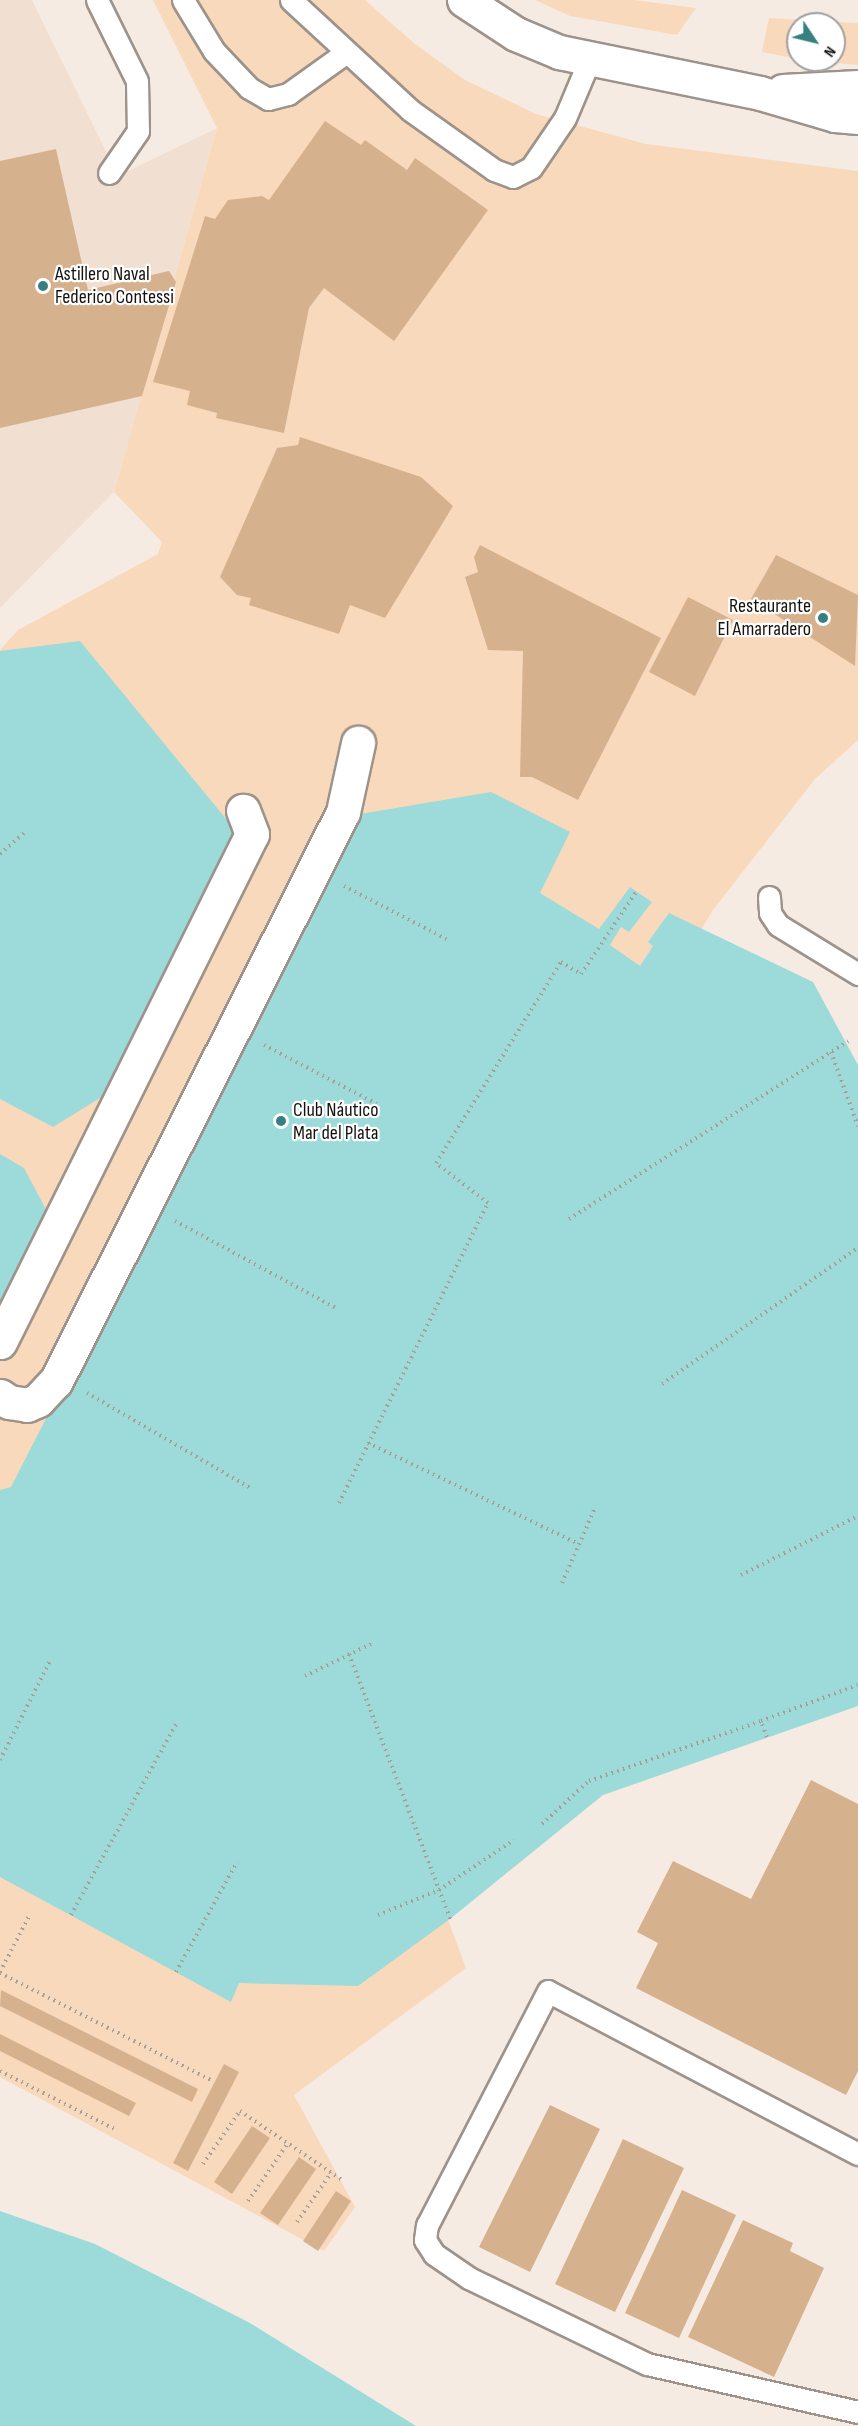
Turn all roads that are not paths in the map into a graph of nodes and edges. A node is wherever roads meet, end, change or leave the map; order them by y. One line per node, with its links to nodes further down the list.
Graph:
1 (98, 0): 10 (lane)
2 (183, 0): 5 (lane)
3 (291, 0): 5 (lane)
4 (464, 0): 6 (street)
5 (345, 54): 6 (lane)
6 (590, 61): 8 (street)
7 (858, 87): 8 (street)
8 (760, 93): 9 (street)
9 (858, 117)
10 (109, 173)
11 (358, 743): 16 (street)
12 (243, 811): 15 (street)
13 (769, 897): 14 (lane)
14 (858, 974)
15 (0, 1342)
16 (0, 1396)
17 (858, 2154): 18 (lane)
18 (858, 2412)

